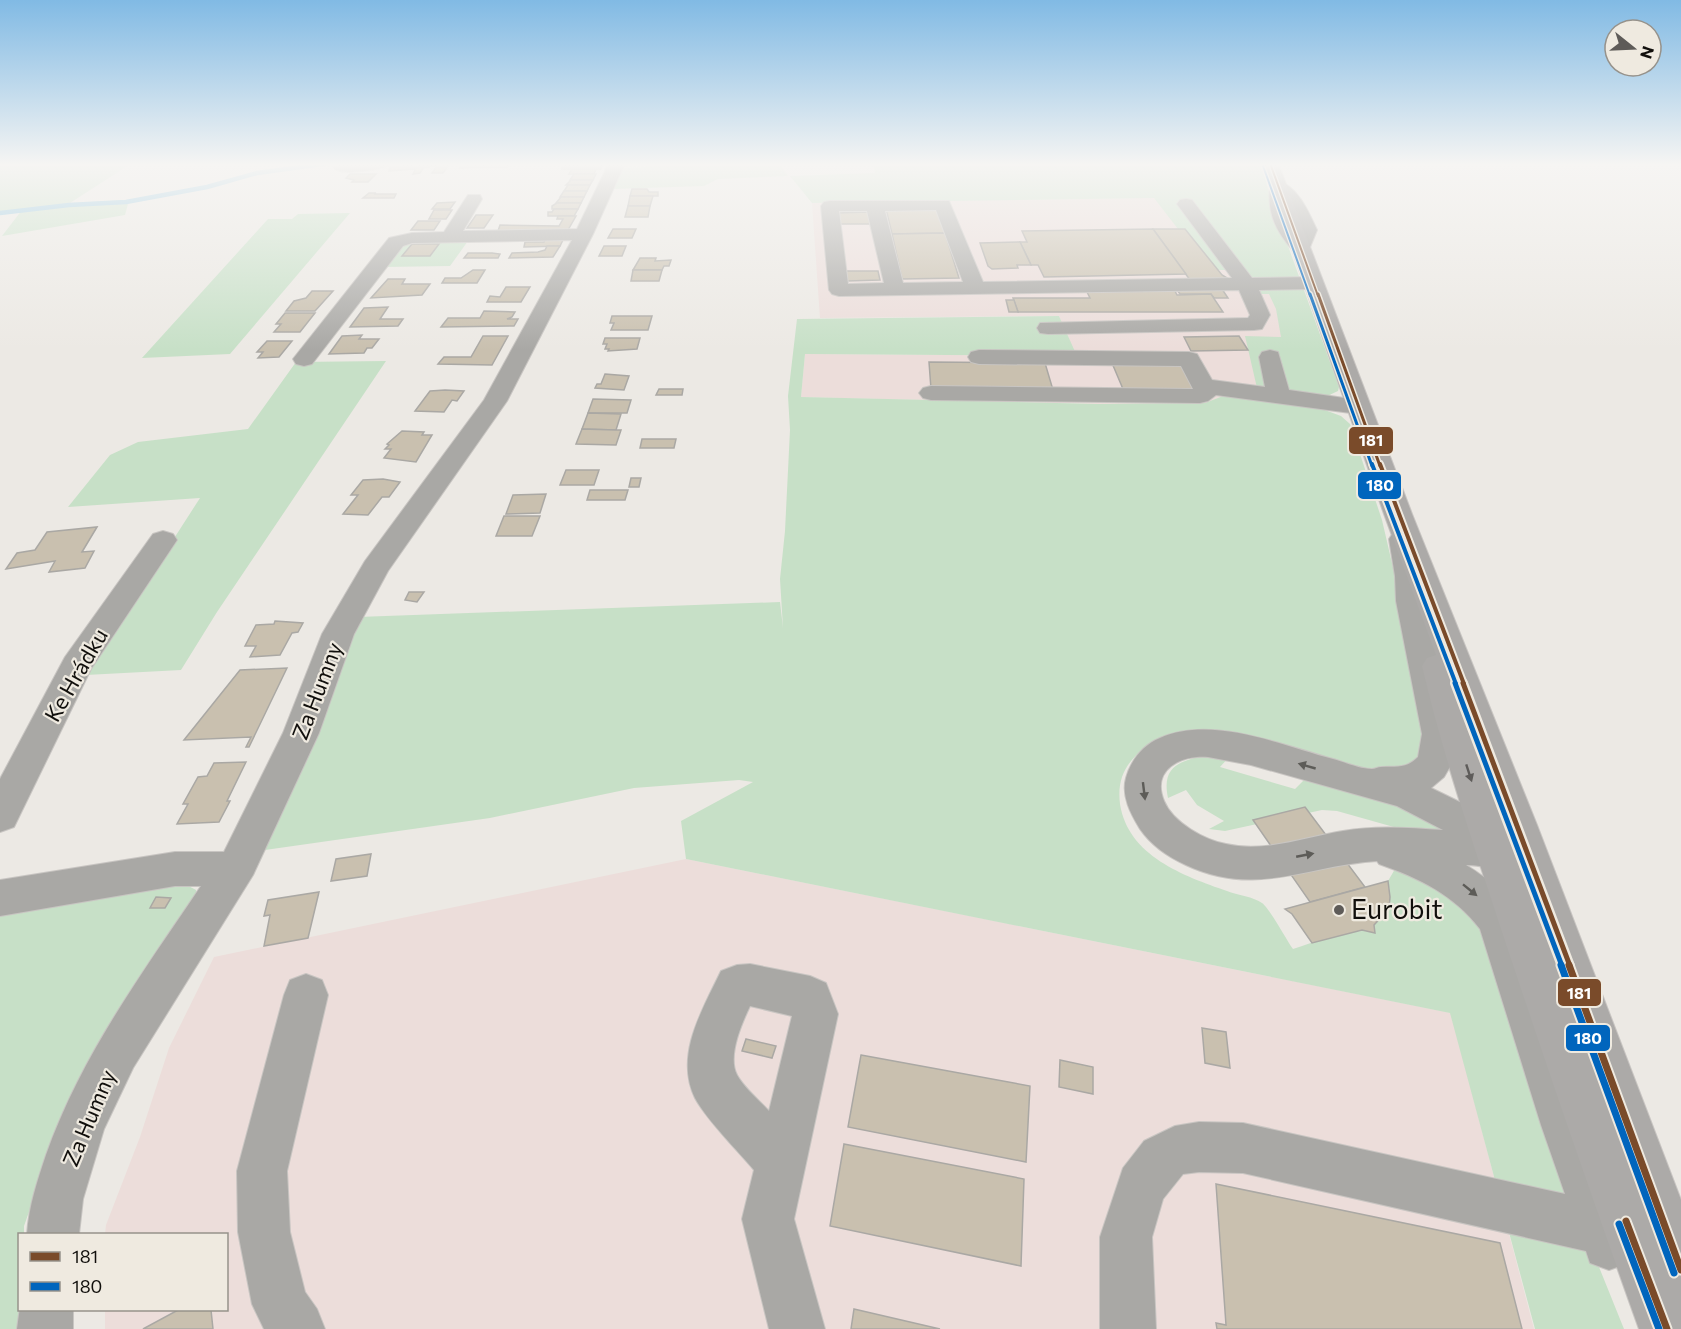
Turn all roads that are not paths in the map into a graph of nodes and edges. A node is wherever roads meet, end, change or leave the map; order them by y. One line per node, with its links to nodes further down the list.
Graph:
1 (458, 225): 9 (street)
2 (588, 225): 8 (street, Za Humny)
3 (832, 225): 13 (street)
4 (880, 225): 13 (street)
5 (951, 225): 12 (street)
6 (1202, 225): 10 (street)
7 (1292, 225): 11 (main road)
8 (584, 234): 9 (street); 28 (street, Za Humny)
9 (450, 237): 17 (street)
10 (1246, 283): 11 (street); 12 (street); 14 (street)
11 (1313, 283): 21 (main road)
12 (975, 288): 13 (street)
13 (895, 289)
14 (1048, 328)
15 (979, 357): 18 (street)
16 (1269, 357): 20 (street)
17 (304, 359)
18 (1204, 386): 19 (street); 20 (street)
19 (932, 393)
20 (1279, 397): 21 (street)
21 (1358, 407): 22 (main road)
22 (1398, 514): 24 (street); 26 (main road)
23 (163, 540): 25 (street, Ke Hrádku)
24 (1363, 781): 26 (street); 27 (street, one-way to 27)
25 (0, 816)
26 (1506, 837): 27 (street); 34 (main road); 41 (main road)
27 (1359, 845): 32 (street, one-way to 32)
28 (235, 868): 29 (street); 33 (street, Za Humny)
29 (0, 898)
30 (306, 995): 37 (street)
31 (781, 1164): 38 (street)
32 (1603, 1229): 39 (street); 40 (street)
33 (53, 1233)
34 (1677, 1259)
35 (46, 1311): 36 (street)
36 (45, 1329)
37 (297, 1329)
38 (797, 1329)
39 (1128, 1329)
40 (1645, 1329)
41 (1666, 1329)

